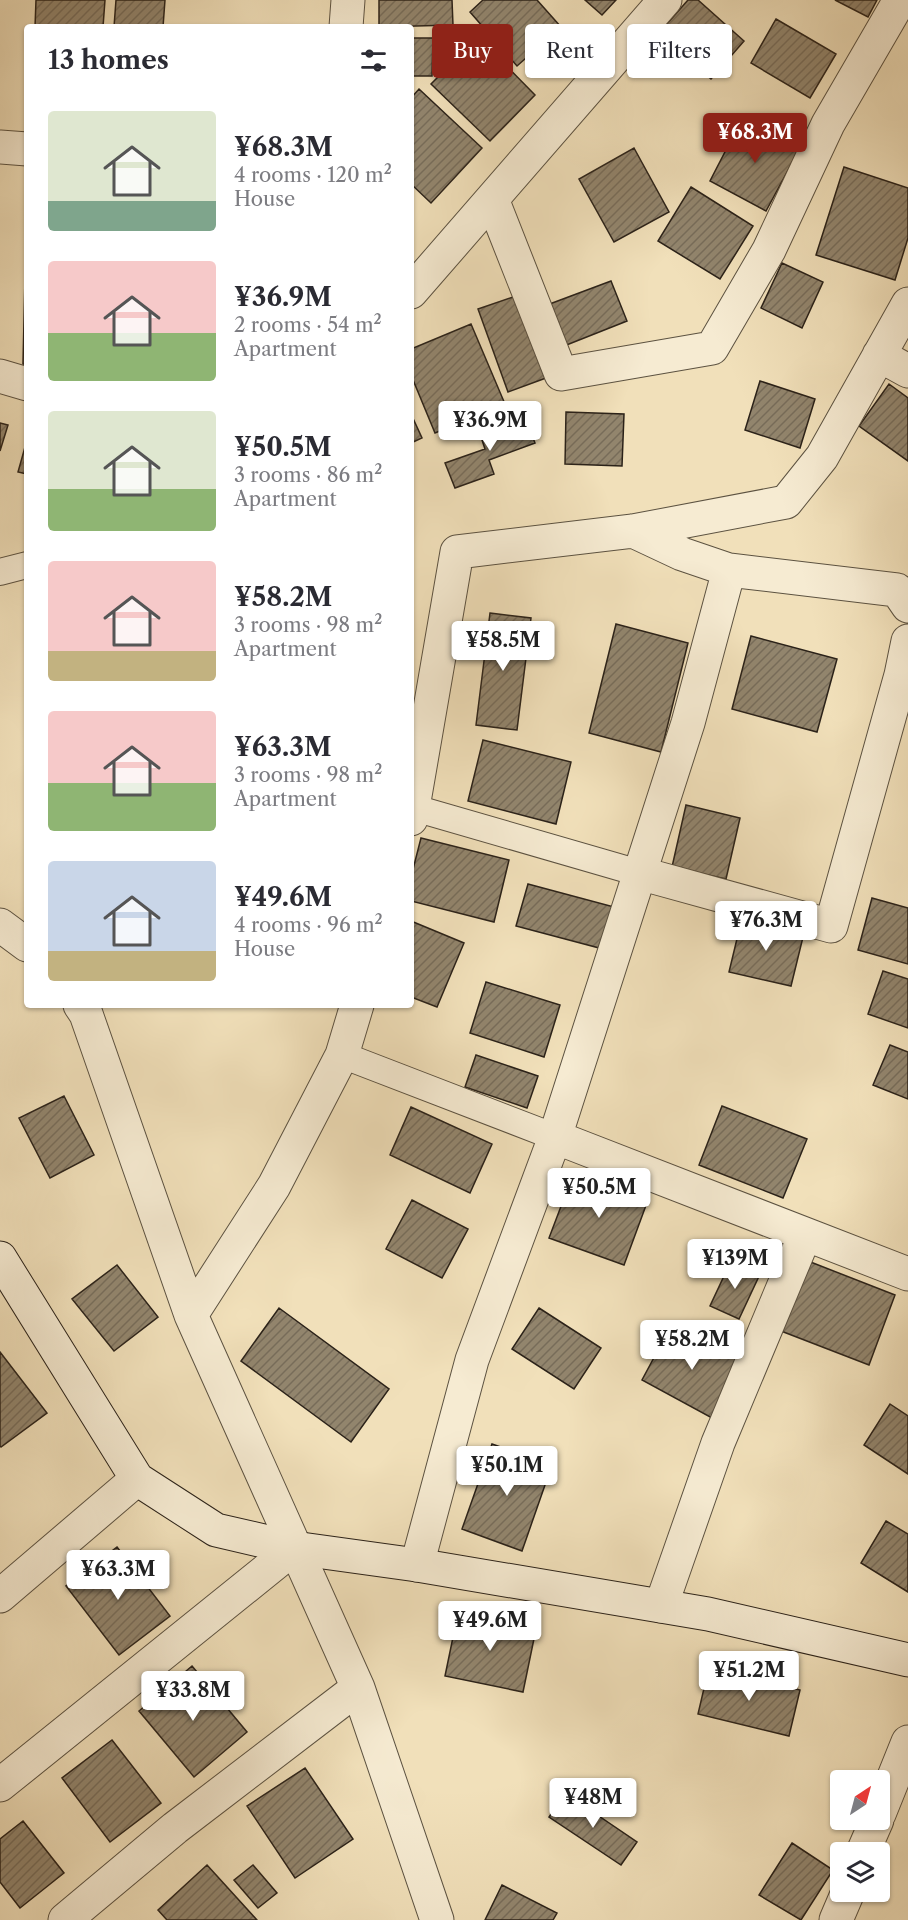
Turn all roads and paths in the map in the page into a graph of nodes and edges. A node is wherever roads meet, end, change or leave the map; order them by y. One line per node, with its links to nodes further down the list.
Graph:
1 (348, 0): 4 (street)
2 (665, 0): 7 (street)
3 (900, 0): 7 (street)
4 (346, 24)
5 (0, 147): 6 (street)
6 (24, 149)
7 (492, 199): 8 (street)
8 (414, 288)
9 (908, 304): 10 (street)
10 (879, 355): 11 (street); 14 (street)
11 (908, 372)
12 (0, 376): 13 (street)
13 (24, 383)
14 (633, 531): 16 (street); 20 (street)
15 (24, 565): 17 (lane)
16 (729, 570): 18 (street); 22 (street)
17 (0, 572)
18 (908, 606)
19 (908, 641): 22 (street)
20 (414, 801)
21 (414, 813): 22 (lane)
22 (639, 873): 28 (street)
23 (0, 925): 24 (street)
24 (24, 943)
25 (82, 1008): 32 (street)
26 (356, 1008): 27 (street)
27 (342, 1055): 28 (lane); 32 (street)
28 (555, 1137): 29 (street); 35 (street)
29 (805, 1235): 31 (street); 37 (street)
30 (0, 1258): 33 (street)
31 (908, 1275)
32 (191, 1315): 34 (street)
33 (137, 1479): 34 (street); 36 (street)
34 (294, 1548): 35 (street); 39 (street); 41 (street)
35 (417, 1565): 37 (street)
36 (0, 1596)
37 (661, 1606): 38 (street)
38 (908, 1660)
39 (358, 1688): 44 (street); 45 (street)
40 (908, 1742): 42 (street)
41 (0, 1785)
42 (890, 1787)
43 (844, 1902): 46 (street)
44 (65, 1920)
45 (437, 1920)
46 (836, 1920)

